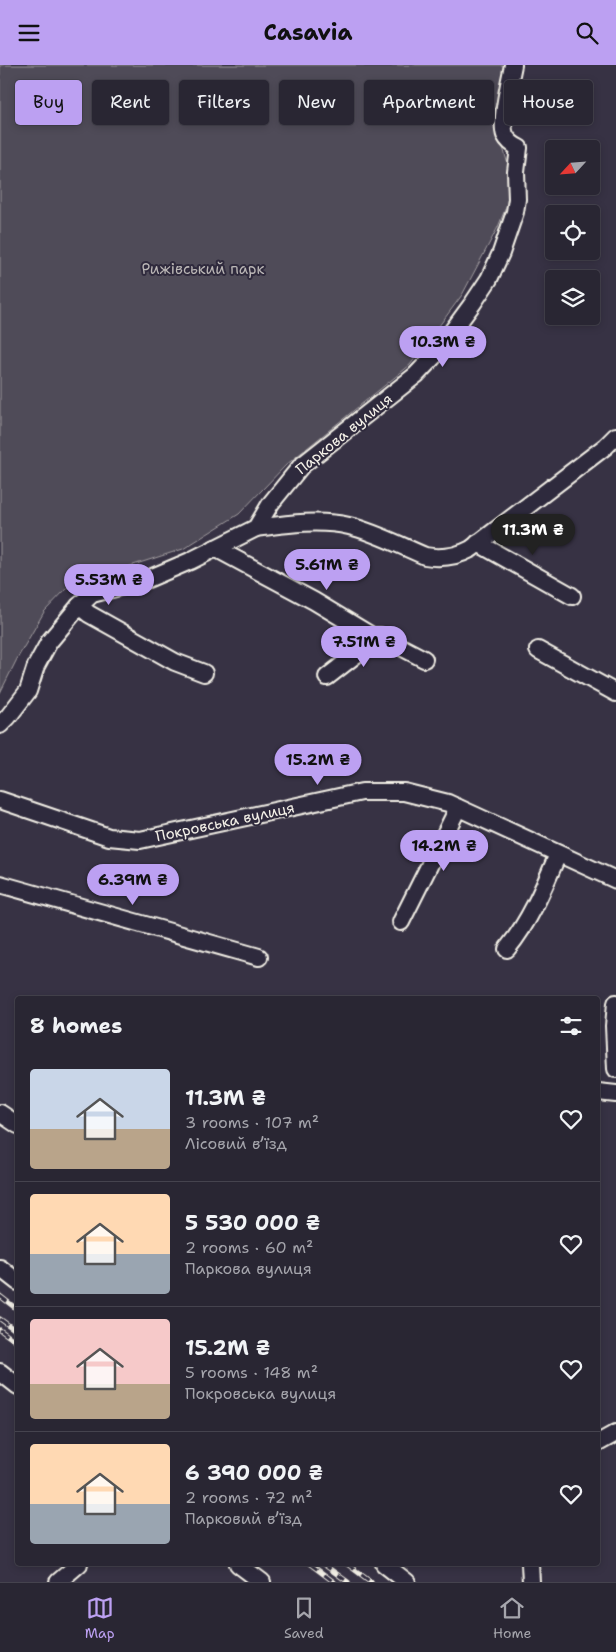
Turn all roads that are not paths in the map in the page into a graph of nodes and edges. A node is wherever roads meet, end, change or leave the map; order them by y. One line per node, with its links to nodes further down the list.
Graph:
1 (513, 65): 3 (street, Паркова вулиця)
2 (616, 437): 4 (street)
3 (256, 528): 4 (street); 5 (street)
4 (478, 543): 6 (street)
5 (215, 548): 7 (street); 8 (street)
6 (572, 596)
7 (79, 606): 11 (street); 14 (street)
8 (374, 636): 10 (street); 12 (street)
9 (538, 650): 13 (street)
10 (424, 659)
11 (204, 673)
12 (328, 677)
13 (616, 693)
14 (0, 725)
15 (0, 799): 16 (street, Покровська вулиця)
16 (458, 808): 17 (street, Покровська вулиця); 20 (street)
17 (558, 854): 18 (street, Покровська вулиця); 21 (street)
18 (616, 880)
19 (0, 884): 22 (street)
20 (401, 922)
21 (507, 949)
22 (259, 957)
23 (616, 1003): 24 (street)
24 (616, 1069)
25 (600, 1092): 26 (street)
26 (616, 1094)
27 (0, 1113): 28 (street)
28 (15, 1123)
29 (0, 1268): 30 (street)
30 (15, 1279)
31 (0, 1373): 32 (street)
32 (15, 1384)
33 (616, 1433): 34 (street)
34 (600, 1442)
35 (77, 1566): 39 (street)
36 (241, 1566): 40 (street)
37 (387, 1566): 41 (street)
38 (530, 1566): 42 (street)
39 (58, 1582)
40 (262, 1582)
41 (407, 1582)
42 (531, 1582)

